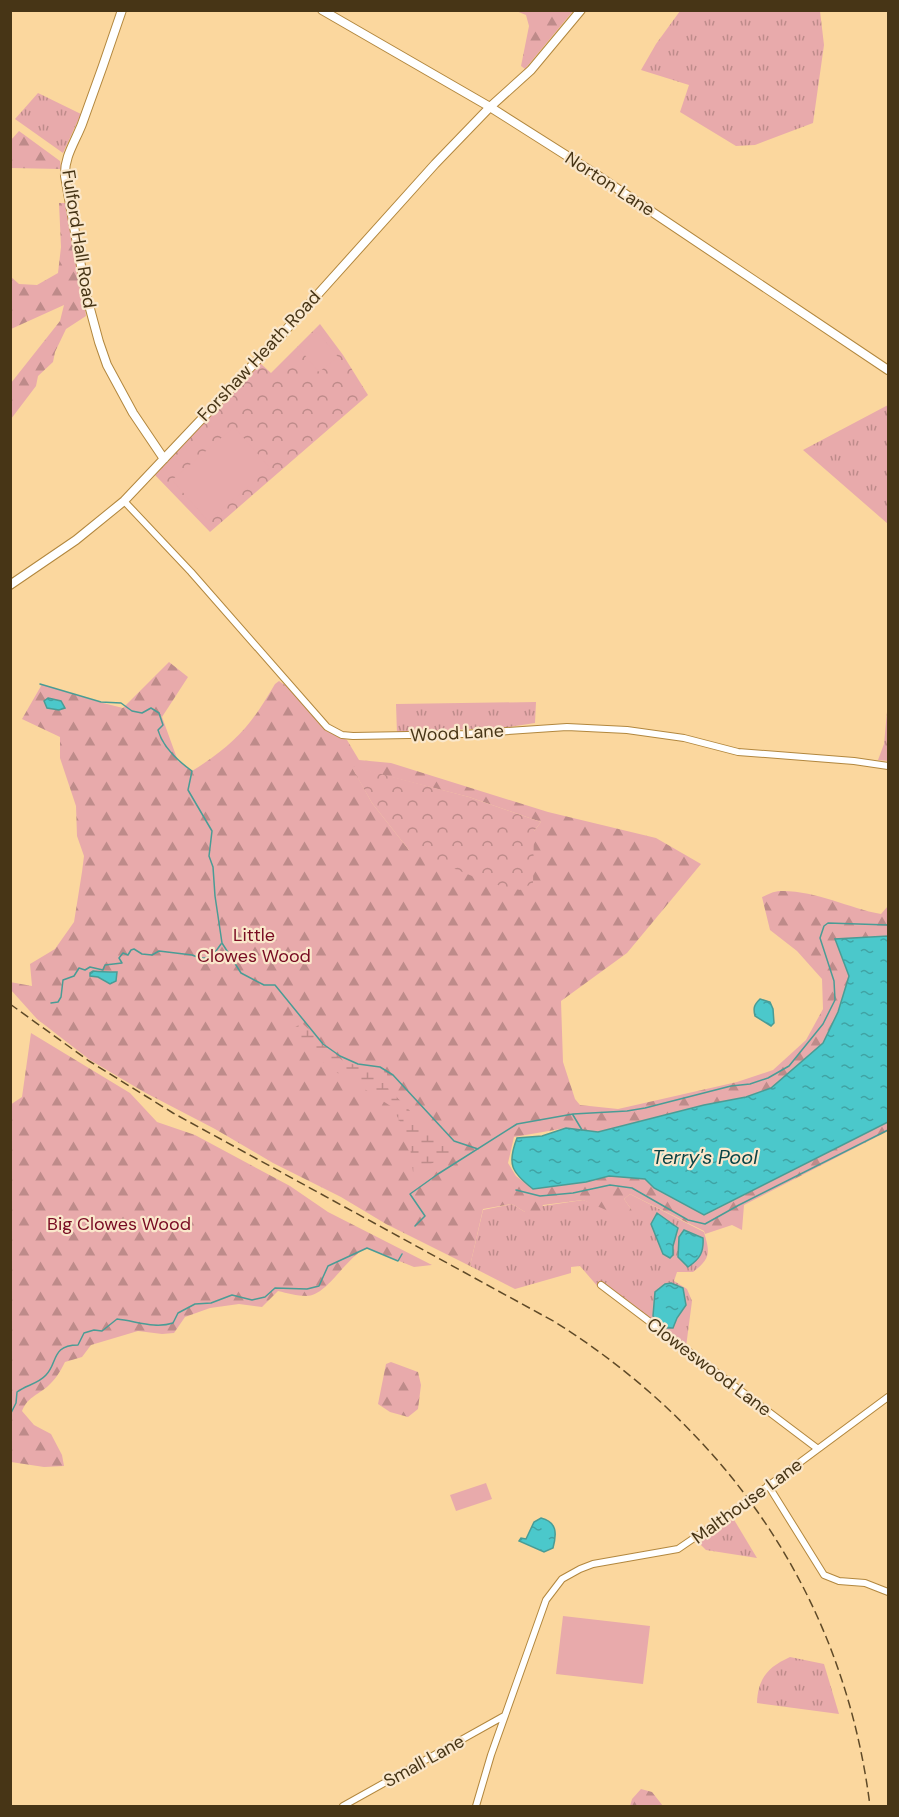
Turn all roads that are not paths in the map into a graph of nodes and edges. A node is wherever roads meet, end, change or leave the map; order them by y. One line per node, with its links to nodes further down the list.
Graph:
1 (122, 10): 6 (street, Fulford Hall Road)
2 (322, 10): 4 (street, Norton Lane)
3 (581, 10): 4 (street, Forshaw Heath Road)
4 (490, 107): 5 (street, Norton Lane); 6 (street, Forshaw Heath Road)
5 (888, 370)
6 (164, 459): 7 (street, Forshaw Heath Road)
7 (124, 501): 8 (street, Forshaw Heath Road); 9 (street, Wood Lane)
8 (10, 585)
9 (888, 766)
10 (601, 1285): 12 (street, Cloweswood Lane)
11 (888, 1397): 12 (street, Malthouse Lane)
12 (818, 1449): 13 (street, Malthouse Lane)
13 (768, 1485): 14 (street); 15 (street, Malthouse Lane, bridge)
14 (888, 1592)
15 (504, 1716): 16 (street, Small Lane); 17 (street, Malthouse Lane)
16 (343, 1806)
17 (476, 1806)

